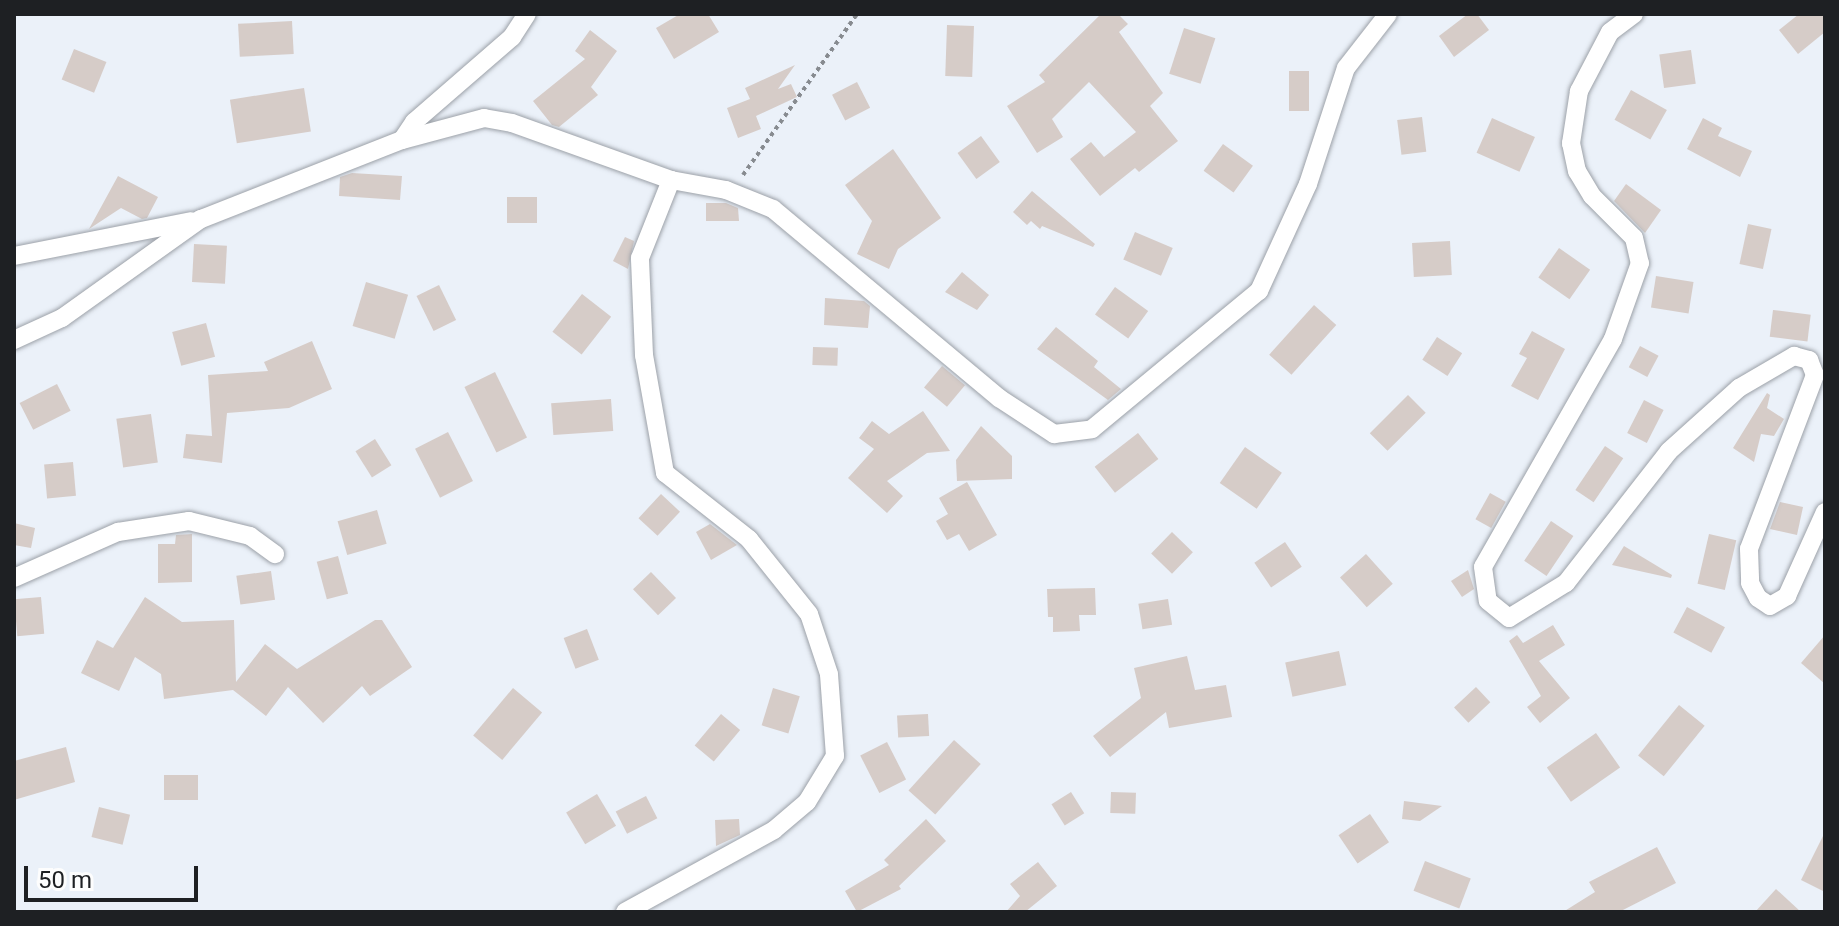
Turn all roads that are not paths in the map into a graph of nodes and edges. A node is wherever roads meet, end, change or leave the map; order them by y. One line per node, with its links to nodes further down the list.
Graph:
1 (527, 14): 4 (street)
2 (1388, 14): 5 (street)
3 (1634, 14): 9 (street)
4 (402, 140): 5 (street); 6 (street)
5 (671, 180): 12 (street)
6 (201, 219): 7 (street); 8 (street)
7 (14, 256)
8 (14, 340)
9 (1825, 512)
10 (275, 554): 11 (street)
11 (14, 578)
12 (625, 912)

